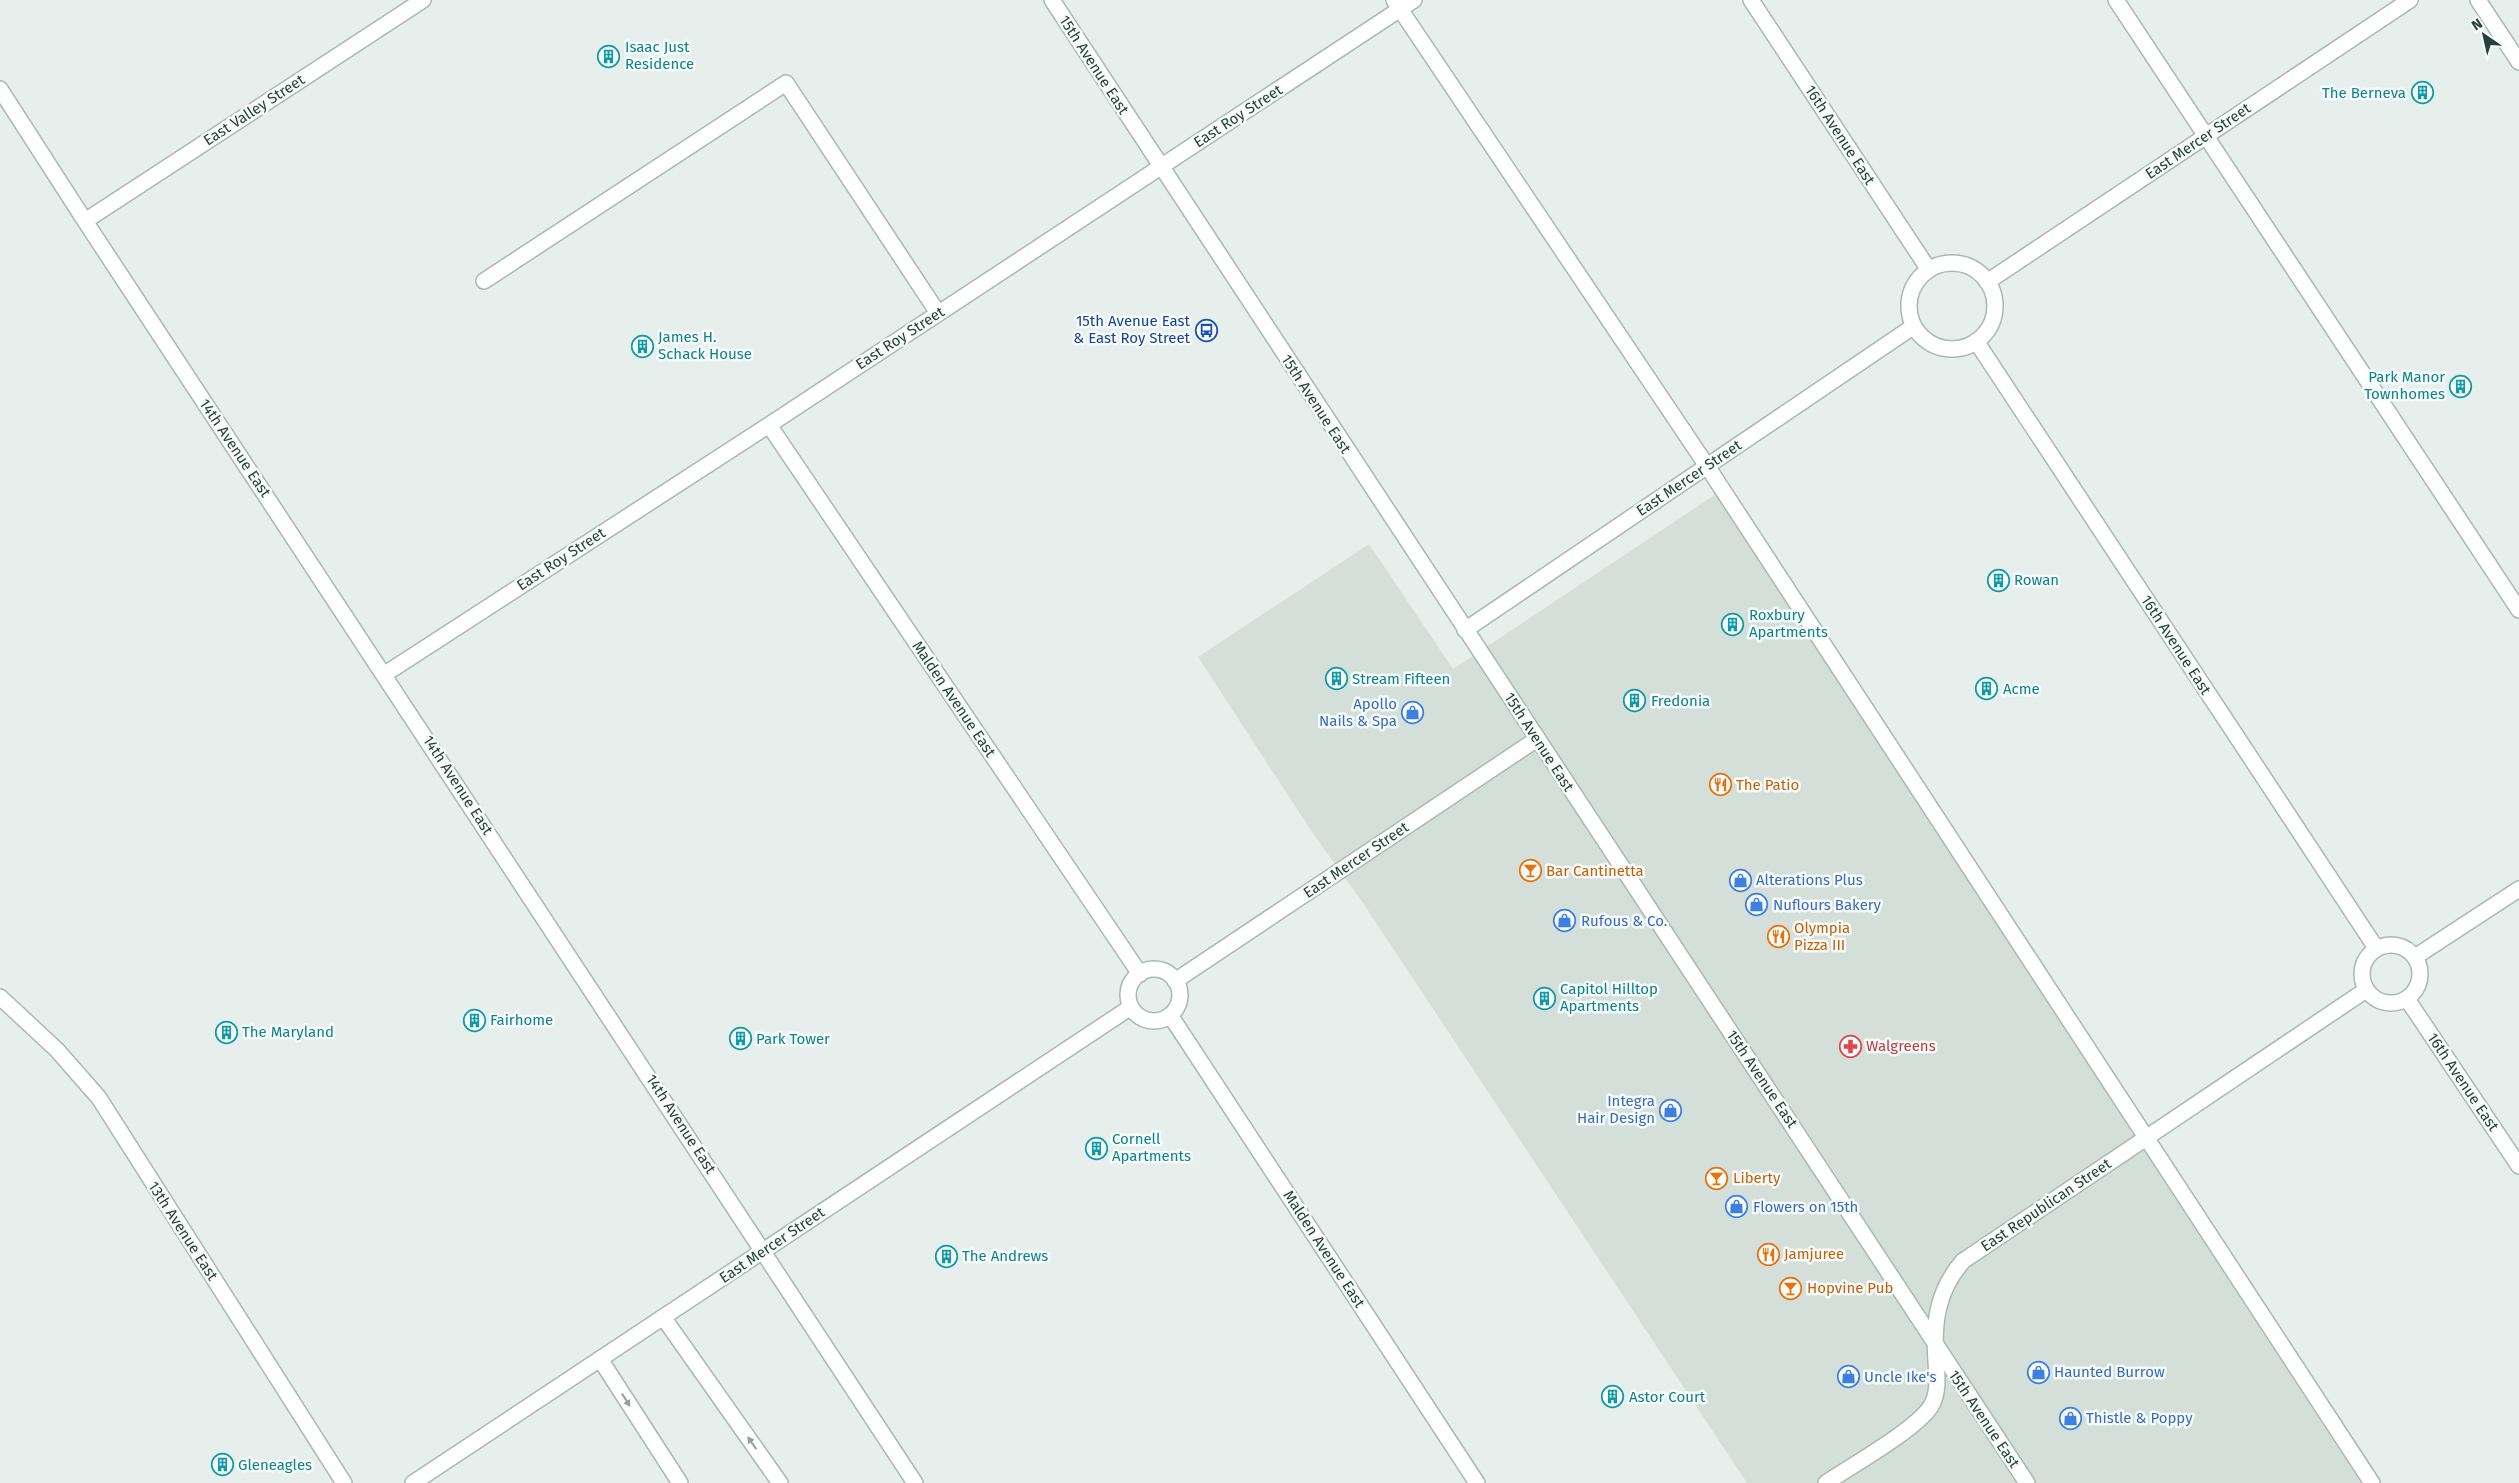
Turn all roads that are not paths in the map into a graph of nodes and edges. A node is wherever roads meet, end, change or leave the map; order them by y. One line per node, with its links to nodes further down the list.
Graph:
1 (423, 0): 13 (street, East Valley Street)
2 (1052, 0): 12 (street, 15th Avenue East)
3 (1414, 0): 8 (street, East Roy Street)
4 (1751, 0): 14 (street, 16th Avenue East)
5 (2116, 0): 11 (street)
6 (2410, 0): 11 (street, East Mercer Street)
7 (2478, 0): 9 (street)
8 (1397, 5): 12 (street, East Roy Street); 21 (street)
9 (2519, 62)
10 (0, 89): 13 (street, 14th Avenue East)
11 (2205, 136): 16 (street, East Mercer Street); 22 (street)
12 (1160, 167): 17 (street, East Roy Street); 23 (street, 15th Avenue East)
13 (85, 221): 24 (street, 14th Avenue East)
14 (1929, 270): 16 (street); 18 (street)
15 (484, 281): 17 (street)
16 (1987, 282): 19 (street)
17 (938, 313): 20 (street, East Roy Street)
18 (1914, 326): 19 (street); 21 (street, East Mercer Street)
19 (1976, 341): 27 (street, 16th Avenue East)
20 (769, 425): 24 (street, East Roy Street); 29 (street, Malden Avenue East)
21 (1707, 466): 23 (street, East Mercer Street); 36 (street)
22 (2519, 610)
23 (1465, 630): 25 (street, 15th Avenue East)
24 (385, 674): 38 (street, 14th Avenue East)
25 (1537, 740): 30 (street, East Mercer Street); 40 (street, 15th Avenue East)
26 (2519, 889): 28 (street)
27 (2376, 948): 28 (street); 31 (street)
28 (2415, 958): 33 (street)
29 (1140, 974): 30 (street); 34 (street)
30 (1175, 981): 35 (street)
31 (2366, 990): 33 (street); 36 (street, East Republican Street)
32 (0, 997): 42 (street, 13th Avenue East)
33 (2407, 998): 37 (street, 16th Avenue East)
34 (1131, 1007): 35 (street); 38 (street, East Mercer Street)
35 (1170, 1015): 47 (street, Malden Avenue East)
36 (2145, 1138): 40 (street, East Republican Street); 50 (street)
37 (2519, 1166)
38 (763, 1251): 39 (street, East Mercer Street); 46 (street, 14th Avenue East)
39 (663, 1317): 41 (street, East Mercer Street); 45 (street, one-way to 39)
40 (1935, 1344): 48 (street, East Republican Street); 49 (street, 15th Avenue East)
41 (600, 1359): 43 (street, East Mercer Street); 44 (street, one-way to 44)
42 (344, 1483)
43 (413, 1483)
44 (680, 1483)
45 (780, 1483)
46 (915, 1483)
47 (1477, 1483)
48 (1826, 1483)
49 (2026, 1483)
50 (2372, 1483)

